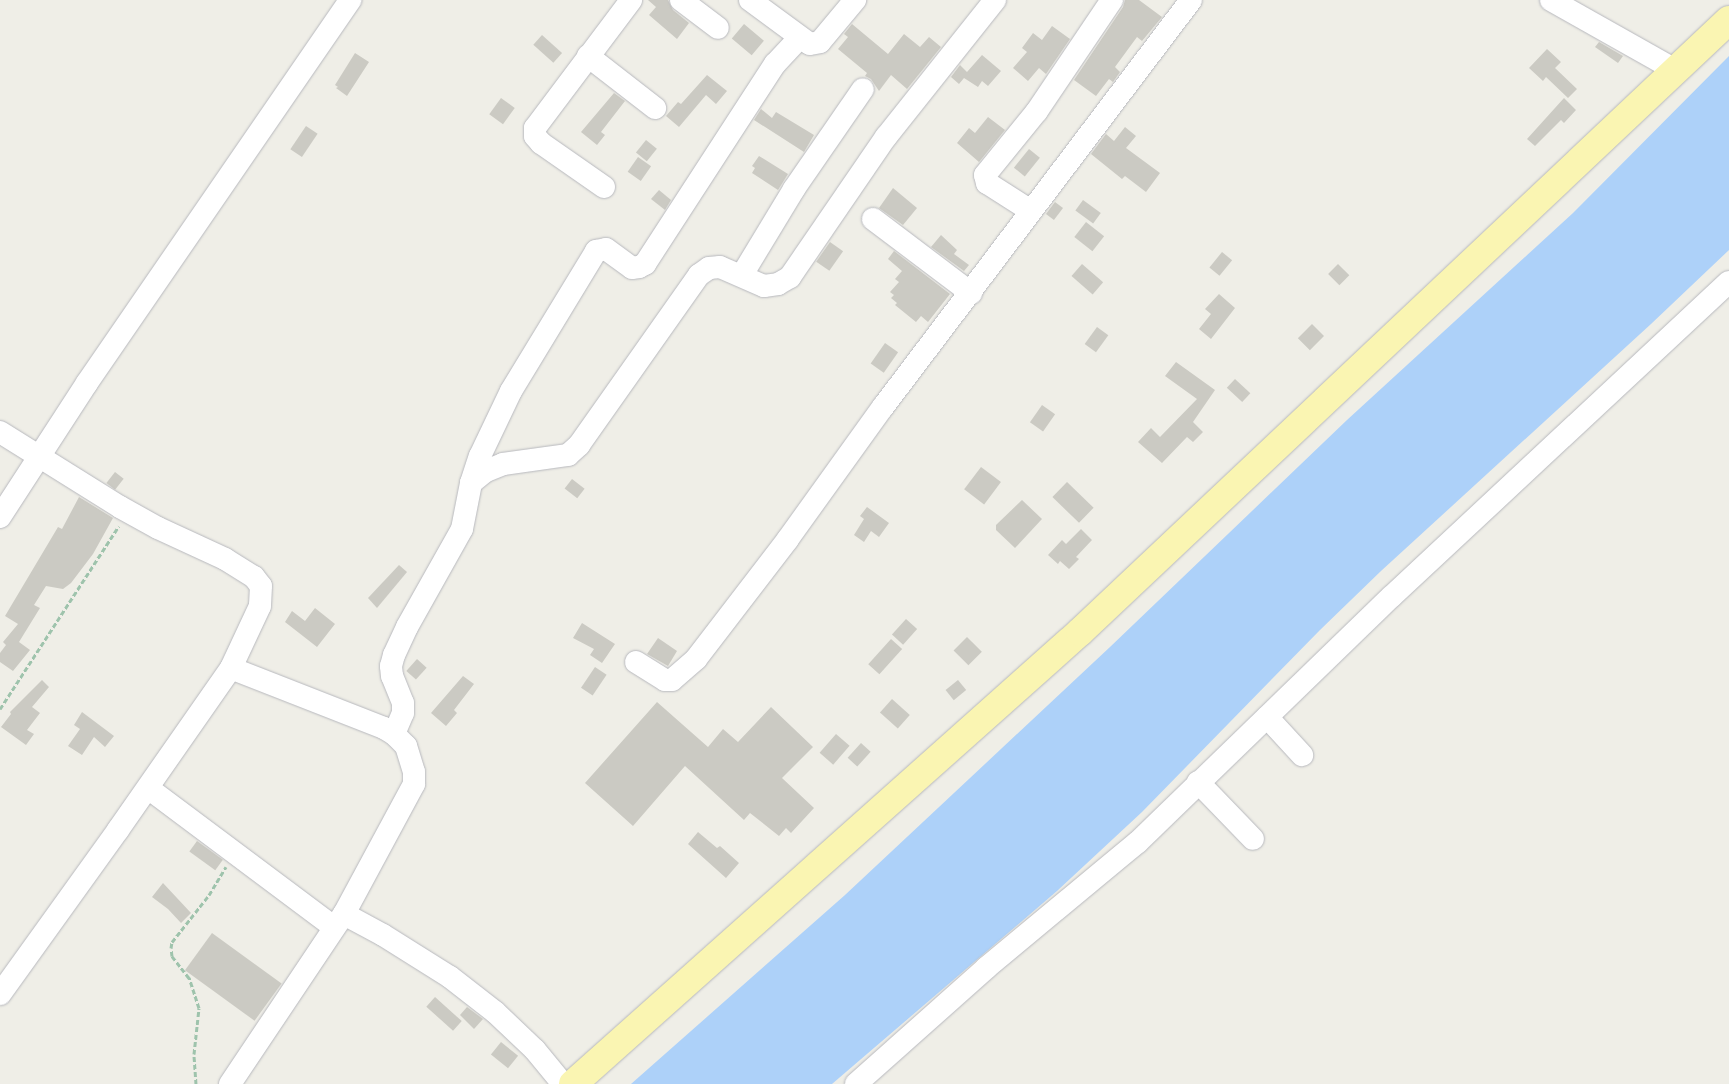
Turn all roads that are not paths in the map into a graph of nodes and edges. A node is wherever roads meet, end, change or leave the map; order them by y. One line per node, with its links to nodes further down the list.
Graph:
1 (350, 0): 24 (street)
2 (632, 0): 13 (street)
3 (681, 0): 11 (street)
4 (750, 0): 12 (street)
5 (855, 0): 12 (street)
6 (995, 0): 20 (street)
7 (1112, 0): 18 (street)
8 (1191, 0): 18 (street)
9 (1551, 0): 14 (street)
10 (1729, 20): 14 (main road)
11 (718, 28)
12 (799, 38): 25 (street)
13 (588, 56): 16 (street); 17 (street)
14 (1675, 70): 39 (main road)
15 (863, 89): 20 (street)
16 (655, 108)
17 (604, 187)
18 (1031, 211): 22 (street)
19 (873, 219): 22 (street)
20 (742, 275): 25 (street)
21 (1729, 282): 29 (street)
22 (971, 293): 27 (street)
23 (0, 432): 24 (street)
24 (40, 458): 26 (street); 28 (street)
25 (471, 483): 30 (street)
26 (0, 517)
27 (636, 662)
28 (231, 668): 30 (street); 33 (street)
29 (1267, 717): 31 (street); 32 (street)
30 (394, 734): 35 (street)
31 (1302, 755)
32 (1198, 782): 34 (street); 40 (street)
33 (148, 788): 35 (street); 36 (street)
34 (1253, 839)
35 (339, 920): 37 (street); 38 (street)
36 (0, 994)
37 (230, 1084)
38 (563, 1084)
39 (573, 1084)
40 (856, 1084)

